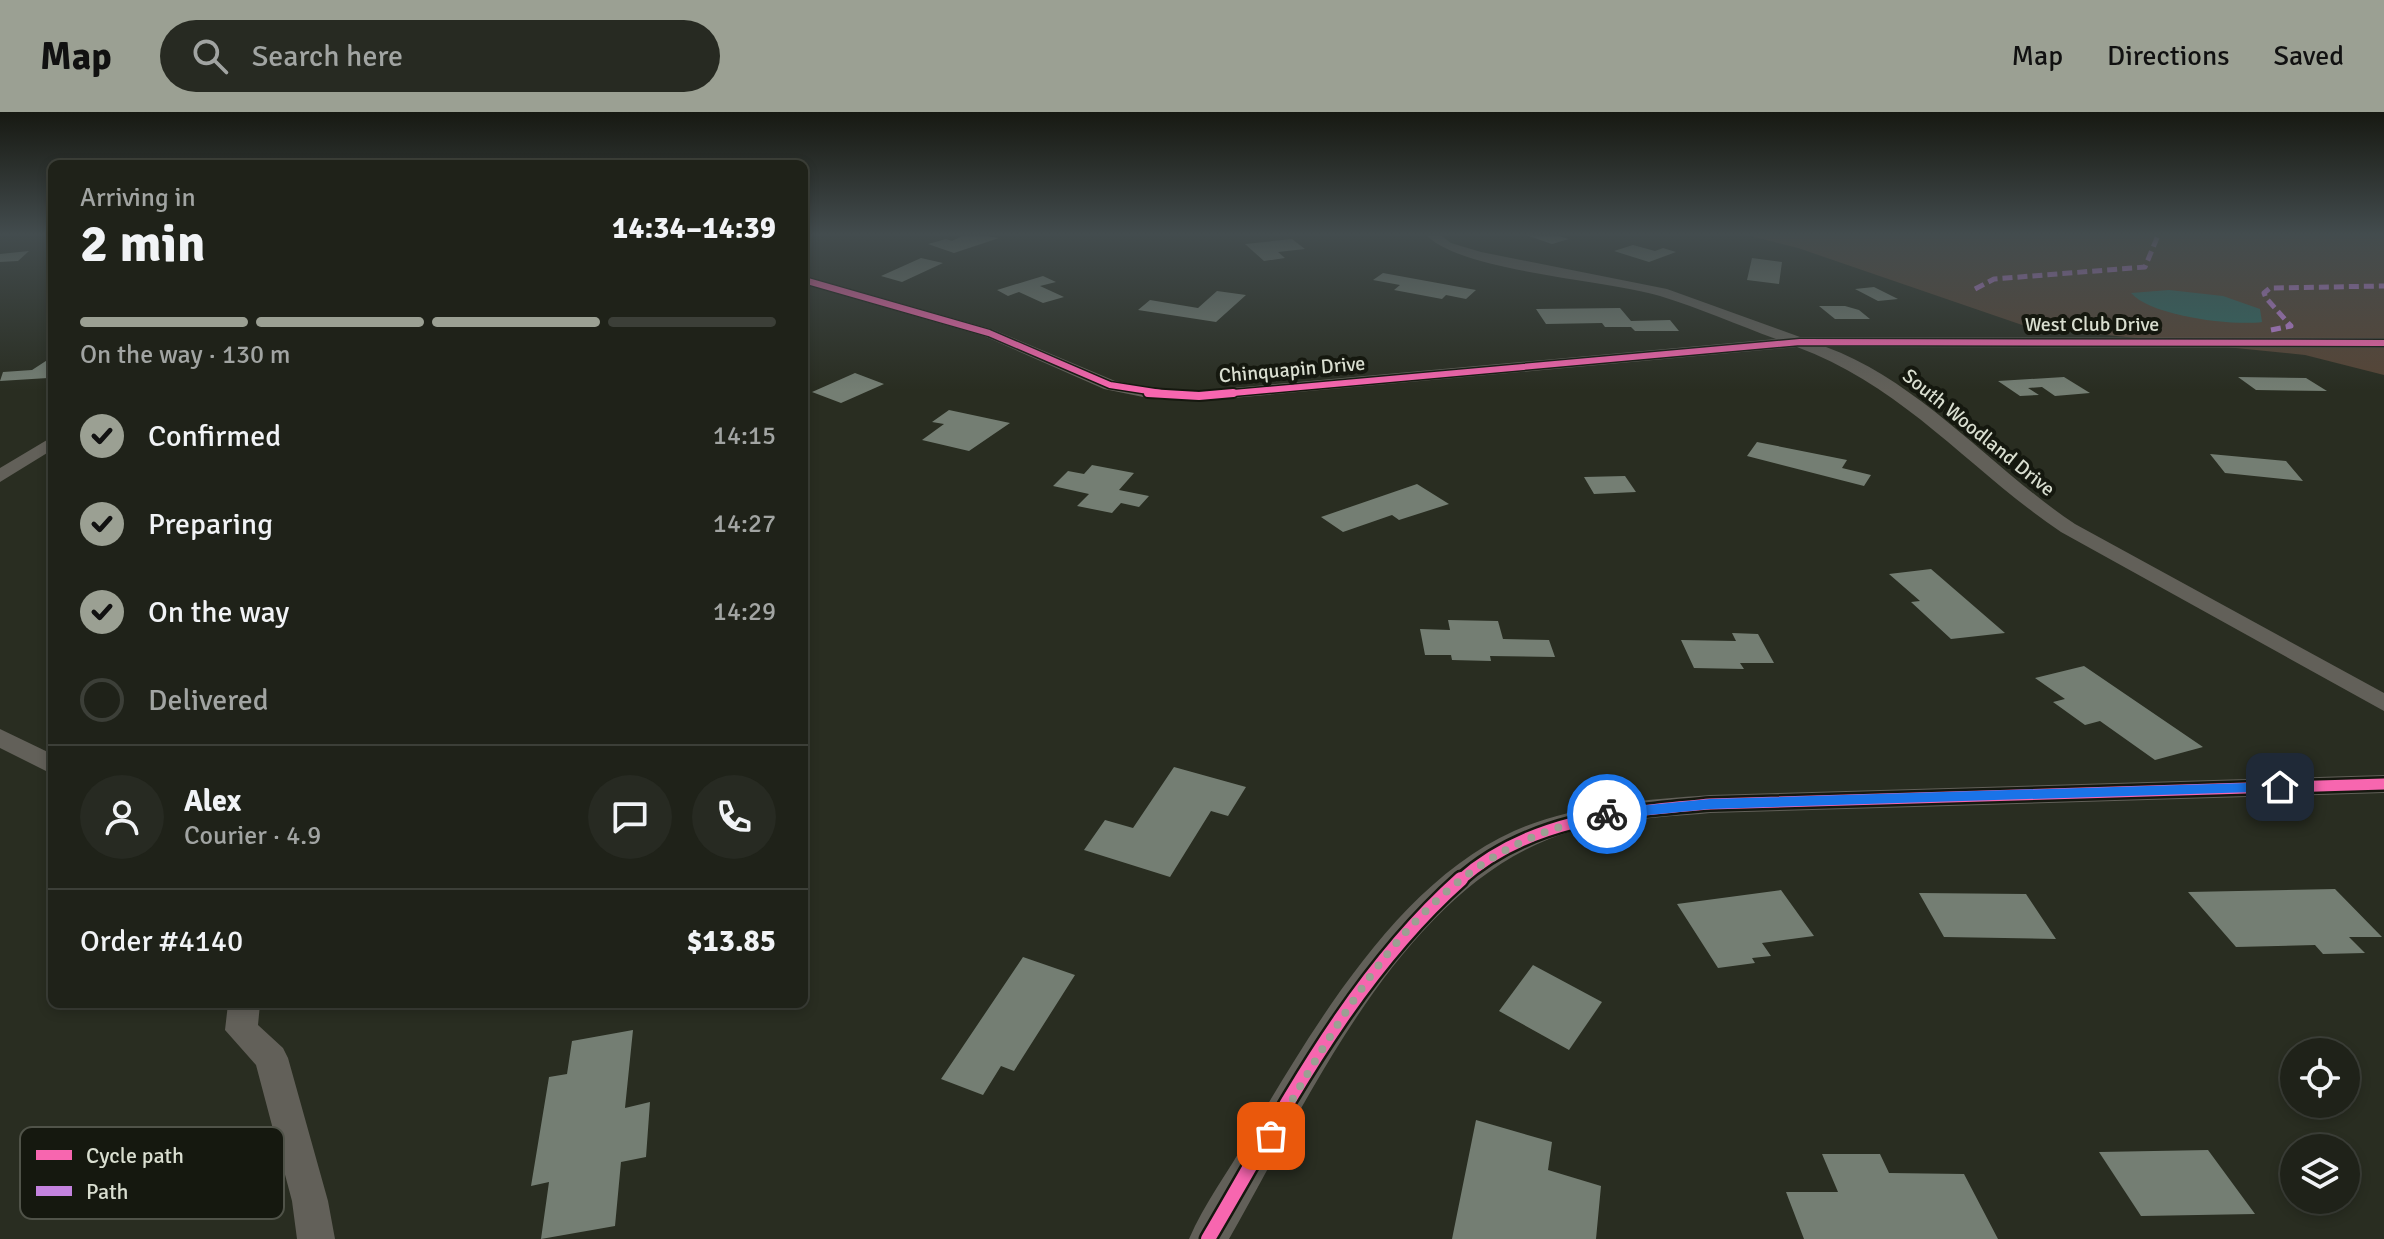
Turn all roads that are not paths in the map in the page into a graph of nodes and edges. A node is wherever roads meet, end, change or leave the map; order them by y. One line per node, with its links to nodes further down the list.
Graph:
1 (824, 286): 3 (street, Chinquapin Drive)
2 (1630, 286): 3 (street, South Woodland Drive)
3 (1800, 342): 4 (street, West Club Drive); 7 (street, South Woodland Drive)
4 (2384, 343)
5 (48, 445): 6 (street)
6 (0, 476)
7 (2384, 703)
8 (0, 737): 9 (street)
9 (48, 763)
10 (2384, 784): 13 (street)
11 (244, 1008): 12 (street)
12 (316, 1239)
13 (1208, 1239)

